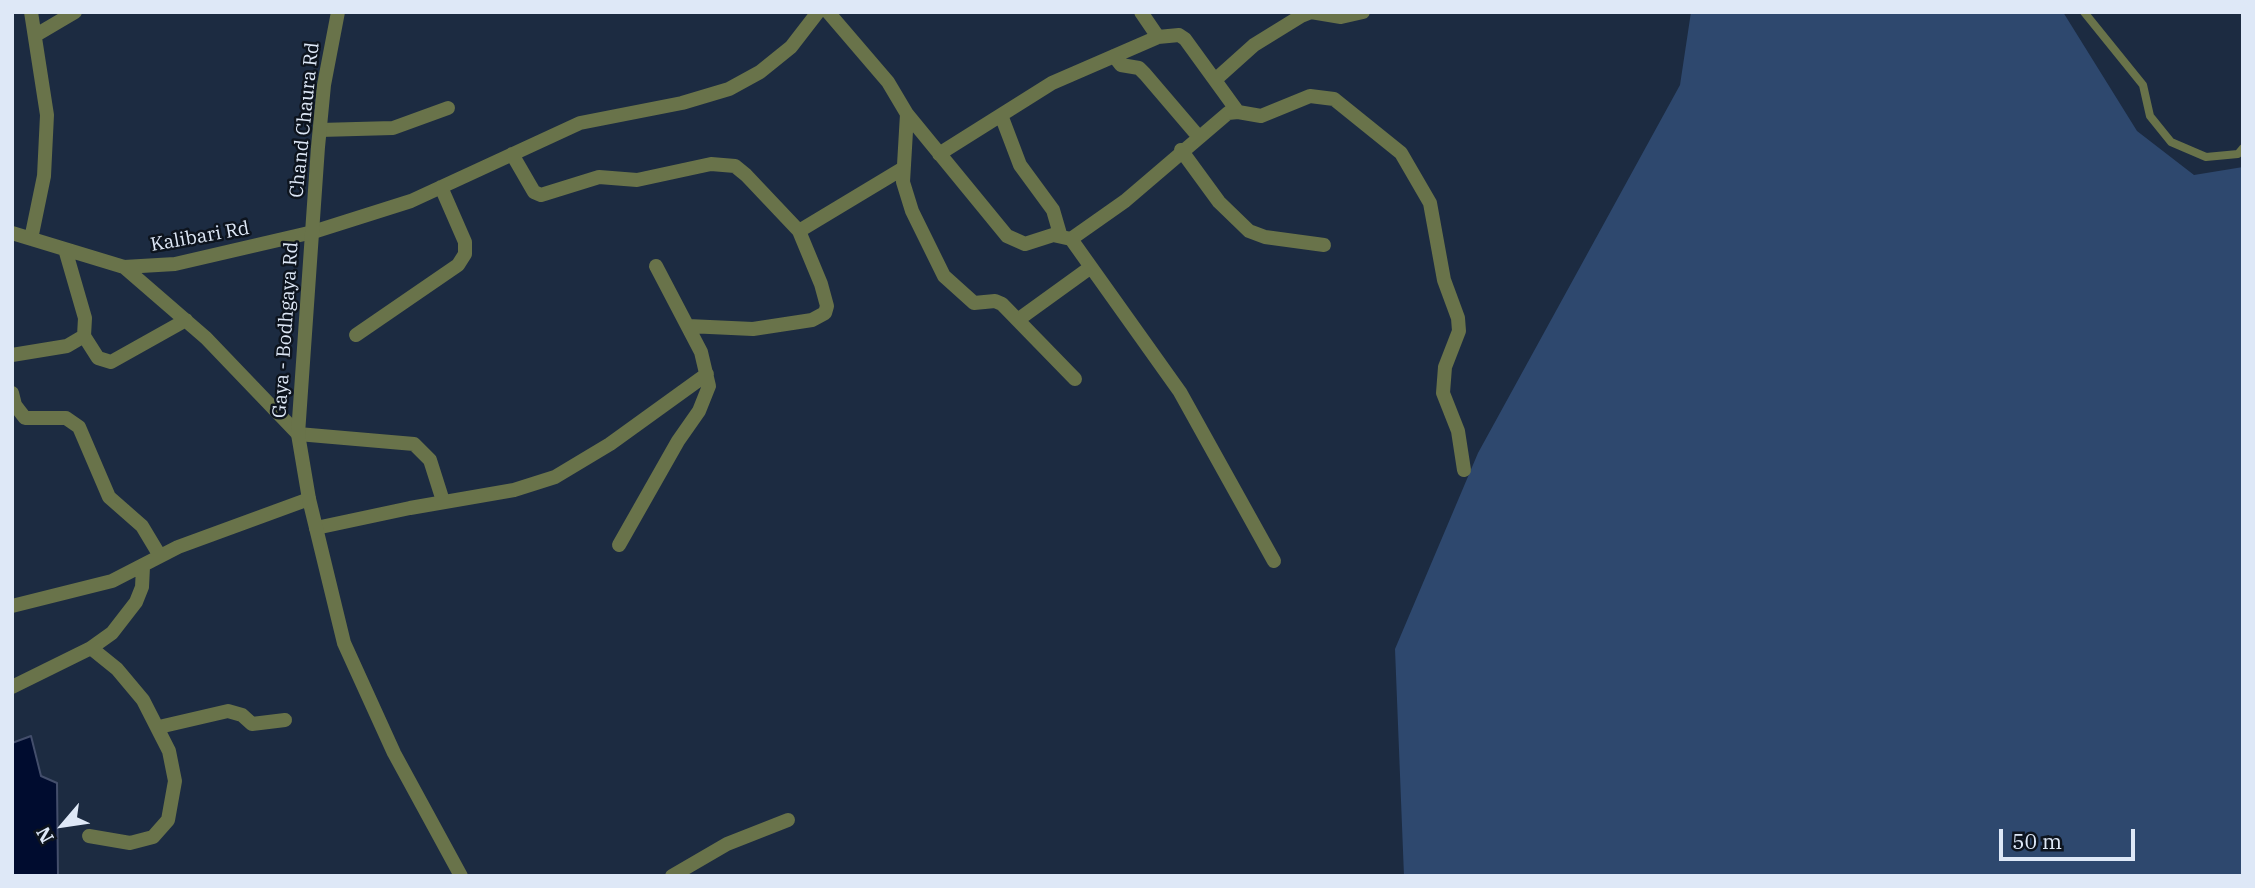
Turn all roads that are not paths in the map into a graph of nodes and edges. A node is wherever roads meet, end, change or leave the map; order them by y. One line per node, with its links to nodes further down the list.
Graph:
1 (31, 12): 9 (street)
2 (75, 12): 9 (street)
3 (338, 12): 17 (street, Chand Chaura Rd)
4 (818, 12): 21 (street, Gaya - Bodhgaya Rd)
5 (828, 12): 15 (street)
6 (1141, 12): 10 (street)
7 (1363, 12): 12 (street)
8 (2084, 12): 19 (lane)
9 (36, 35): 29 (street)
10 (1158, 37): 11 (street); 12 (street)
11 (1114, 56): 16 (street); 18 (street)
12 (1215, 80): 14 (street)
13 (448, 108): 17 (street)
14 (1238, 112): 18 (street); 45 (street)
15 (907, 114): 22 (street); 23 (street)
16 (1000, 115): 22 (street); 28 (street)
17 (320, 130): 26 (street, Chand Chaura Rd)
18 (1198, 136): 20 (street)
19 (2243, 148)
20 (1181, 150): 28 (street); 30 (street)
21 (512, 154): 24 (street, Gaya - Bodhgaya Rd); 25 (street)
22 (939, 154): 28 (street)
23 (902, 169): 25 (street); 35 (street)
24 (441, 187): 26 (street, Gaya - Bodhgaya Rd); 38 (street)
25 (799, 231): 37 (street)
26 (313, 232): 33 (street, Kalibari Rd); 44 (street, Gaya - Bodhgaya Rd)
27 (12, 233): 29 (street, Kalibari Rd)
28 (1065, 237): 34 (street)
29 (32, 239): 31 (street, Kalibari Rd)
30 (1324, 245)
31 (65, 249): 33 (street, Kalibari Rd); 39 (street)
32 (656, 266): 37 (street)
33 (124, 267): 36 (street)
34 (1091, 267): 35 (street); 51 (street)
35 (1019, 319): 42 (street)
36 (186, 320): 39 (street); 44 (street)
37 (688, 326): 41 (street)
38 (356, 335)
39 (84, 336): 40 (street)
40 (12, 355)
41 (707, 374): 47 (street); 49 (street)
42 (1074, 379)
43 (12, 393): 50 (street)
44 (298, 434): 46 (street, Gaya - Bodhgaya Rd); 47 (street)
45 (1464, 470)
46 (309, 499): 48 (street, Gaya - Bodhgaya Rd); 50 (street)
47 (443, 501): 48 (street)
48 (316, 528): 60 (street, Gaya - Bodhgaya Rd)
49 (619, 545)
50 (160, 556): 52 (street)
51 (1274, 561)
52 (144, 567): 53 (street); 54 (street)
53 (12, 606)
54 (91, 648): 55 (street); 57 (street)
55 (12, 687)
56 (285, 720): 57 (street)
57 (159, 727): 59 (street)
58 (788, 820): 61 (street)
59 (89, 836)
60 (461, 876)
61 (672, 876)

